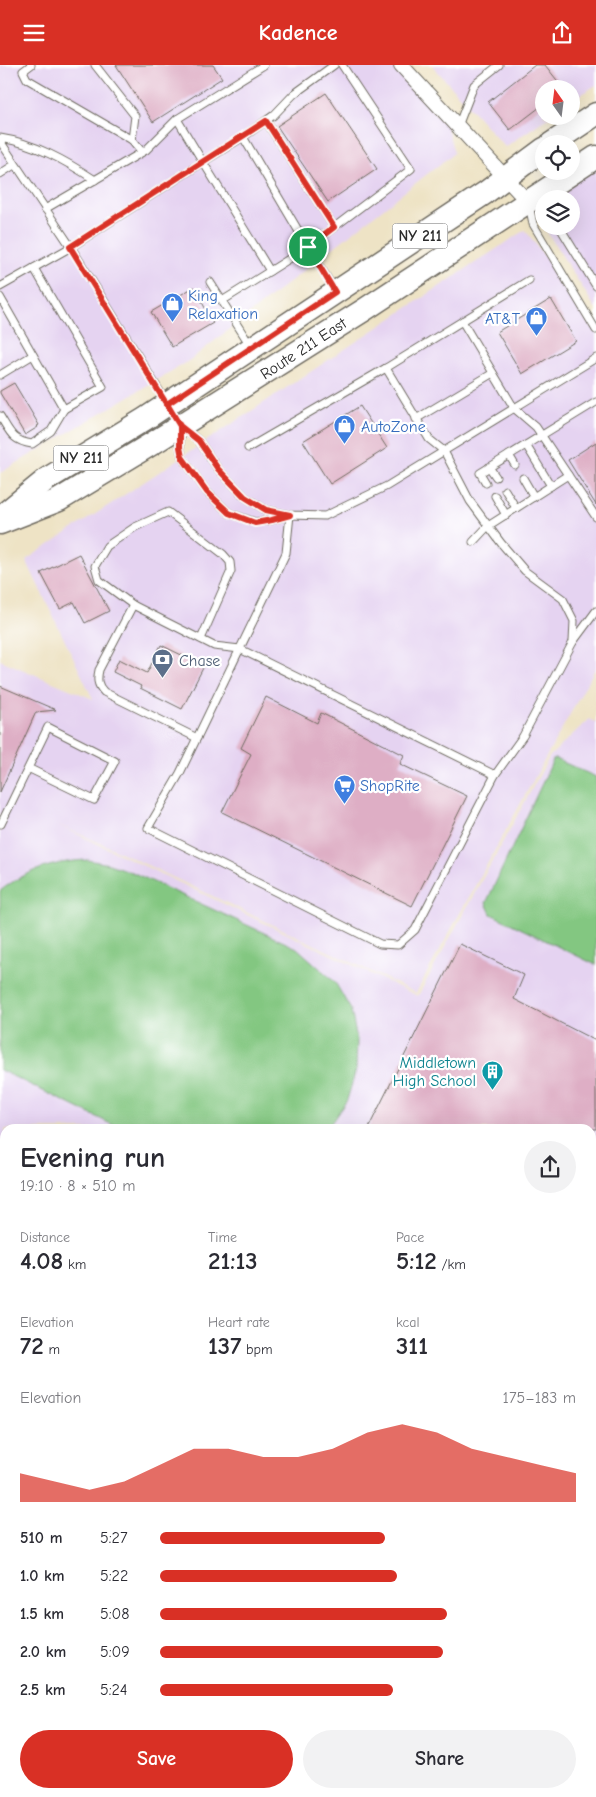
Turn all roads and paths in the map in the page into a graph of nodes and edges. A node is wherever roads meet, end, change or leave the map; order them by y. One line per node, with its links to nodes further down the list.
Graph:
1 (31, 65): 15 (lane)
2 (95, 65): 15 (lane)
3 (264, 65): 9 (lane)
4 (334, 65): 10 (lane)
5 (342, 65): 26 (lane)
6 (498, 65): 11 (lane)
7 (407, 67): 11 (street)
8 (596, 114): 12 (main road)
9 (177, 119): 16 (lane); 19 (lane)
10 (266, 121): 13 (lane); 26 (lane)
11 (458, 126): 22 (street)
12 (564, 135)
13 (243, 137): 19 (lane); 29 (lane)
14 (0, 140): 20 (lane); 23 (lane)
15 (132, 140): 16 (lane)
16 (142, 152): 23 (lane)
17 (535, 156): 22 (main road, Route 211 East / NY 211)
18 (596, 157): 24 (main road, Route 211 East / NY 211)
19 (203, 162): 28 (lane); 31 (lane)
20 (14, 165): 21 (lane); 25 (lane)
21 (0, 173)
22 (505, 178): 24 (street); 36 (main road, Route 211 East / NY 211)
23 (95, 180): 25 (lane)
24 (532, 203): 40 (lane); 53 (main road, Route 211 East / NY 211)
25 (45, 209): 28 (lane)
26 (334, 227): 29 (lane)
27 (565, 235): 34 (lane)
28 (70, 247): 30 (lane); 48 (lane)
29 (308, 247): 31 (lane); 36 (lane)
30 (34, 268): 35 (lane); 50 (lane)
31 (270, 271): 38 (lane)
32 (529, 280): 39 (lane)
33 (210, 282): 38 (lane)
34 (596, 286)
35 (0, 287)
36 (335, 292): 41 (main road, Route 211 East / NY 211)
37 (0, 297): 42 (lane)
38 (222, 301): 41 (lane)
39 (462, 321): 44 (lane); 45 (lane)
40 (596, 330)
41 (252, 347): 48 (main road, Route 211 East / NY 211)
42 (33, 355): 46 (lane); 50 (lane)
43 (596, 358): 49 (lane)
44 (386, 368): 52 (lane); 56 (lane)
45 (493, 373): 49 (lane); 52 (lane)
46 (0, 375)
47 (596, 403): 54 (lane)
48 (167, 404): 53 (lane); 73 (main road, Route 211 East / NY 211)
49 (514, 408): 54 (lane); 57 (lane)
50 (64, 409): 51 (lane)
51 (0, 416)
52 (416, 419): 57 (lane)
53 (180, 426): 70 (lane); 70 (lane); 74 (main road, Route 211 East / NY 211)
54 (542, 436): 55 (lane); 61 (lane)
55 (526, 445): 58 (lane); 65 (lane)
56 (248, 448)
57 (444, 451): 70 (lane); 75 (lane)
58 (509, 455): 59 (lane); 60 (lane)
59 (515, 465)
60 (489, 467): 62 (lane); 64 (lane)
61 (568, 475): 65 (lane); 72 (lane)
62 (496, 477)
63 (523, 478): 68 (lane)
64 (486, 483)
65 (551, 486): 68 (lane)
66 (505, 490): 69 (lane)
67 (495, 496): 71 (lane)
68 (534, 497): 69 (lane)
69 (516, 508): 71 (lane)
70 (290, 515): 81 (lane)
71 (506, 515): 75 (lane)
72 (596, 517)
73 (0, 518)
74 (0, 523)
75 (488, 526): 76 (lane); 80 (lane)
76 (474, 542)
77 (132, 605): 79 (lane); 79 (lane); 82 (lane)
78 (596, 611): 80 (lane)
79 (201, 639): 81 (lane)
80 (573, 643): 84 (lane)
81 (240, 649): 82 (lane); 84 (lane)
82 (197, 738): 84 (lane)
83 (28, 768): 83 (lane); 85 (lane)
84 (495, 775)
85 (0, 823)

